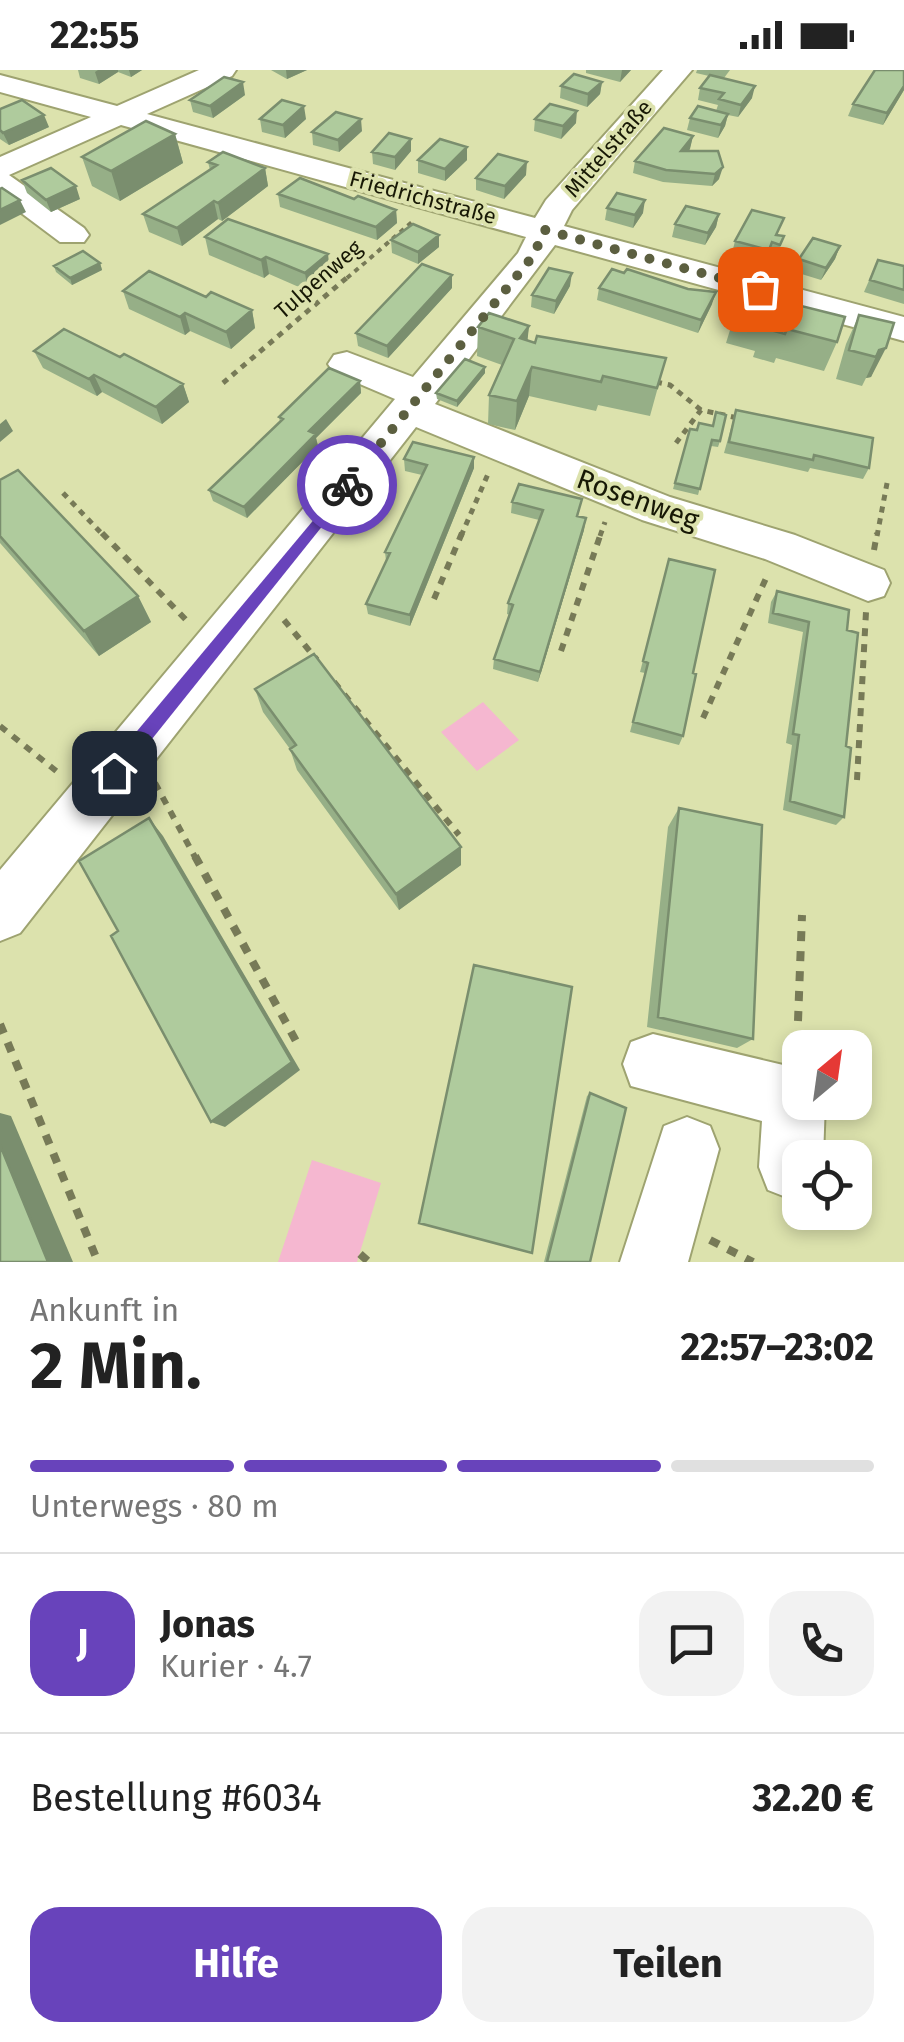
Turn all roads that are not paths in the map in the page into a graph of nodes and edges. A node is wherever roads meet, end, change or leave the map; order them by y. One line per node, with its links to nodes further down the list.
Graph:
1 (222, 70): 4 (street)
2 (678, 70): 7 (street, Mittelstraße)
3 (0, 83): 4 (street, Friedrichstraße)
4 (120, 115): 5 (street); 7 (street, Friedrichstraße)
5 (0, 168)
6 (0, 182): 8 (street)
7 (545, 230): 9 (street, Friedrichstraße); 11 (street, Mittelstraße)
8 (72, 235)
9 (904, 328)
10 (347, 364): 11 (street, Rosenweg)
11 (415, 402): 12 (street, Rosenweg); 13 (street, Mittelstraße)
12 (868, 583)
13 (6, 893)
14 (653, 1064): 15 (street)
15 (792, 1140)
16 (687, 1149): 17 (street)
17 (654, 1262)

